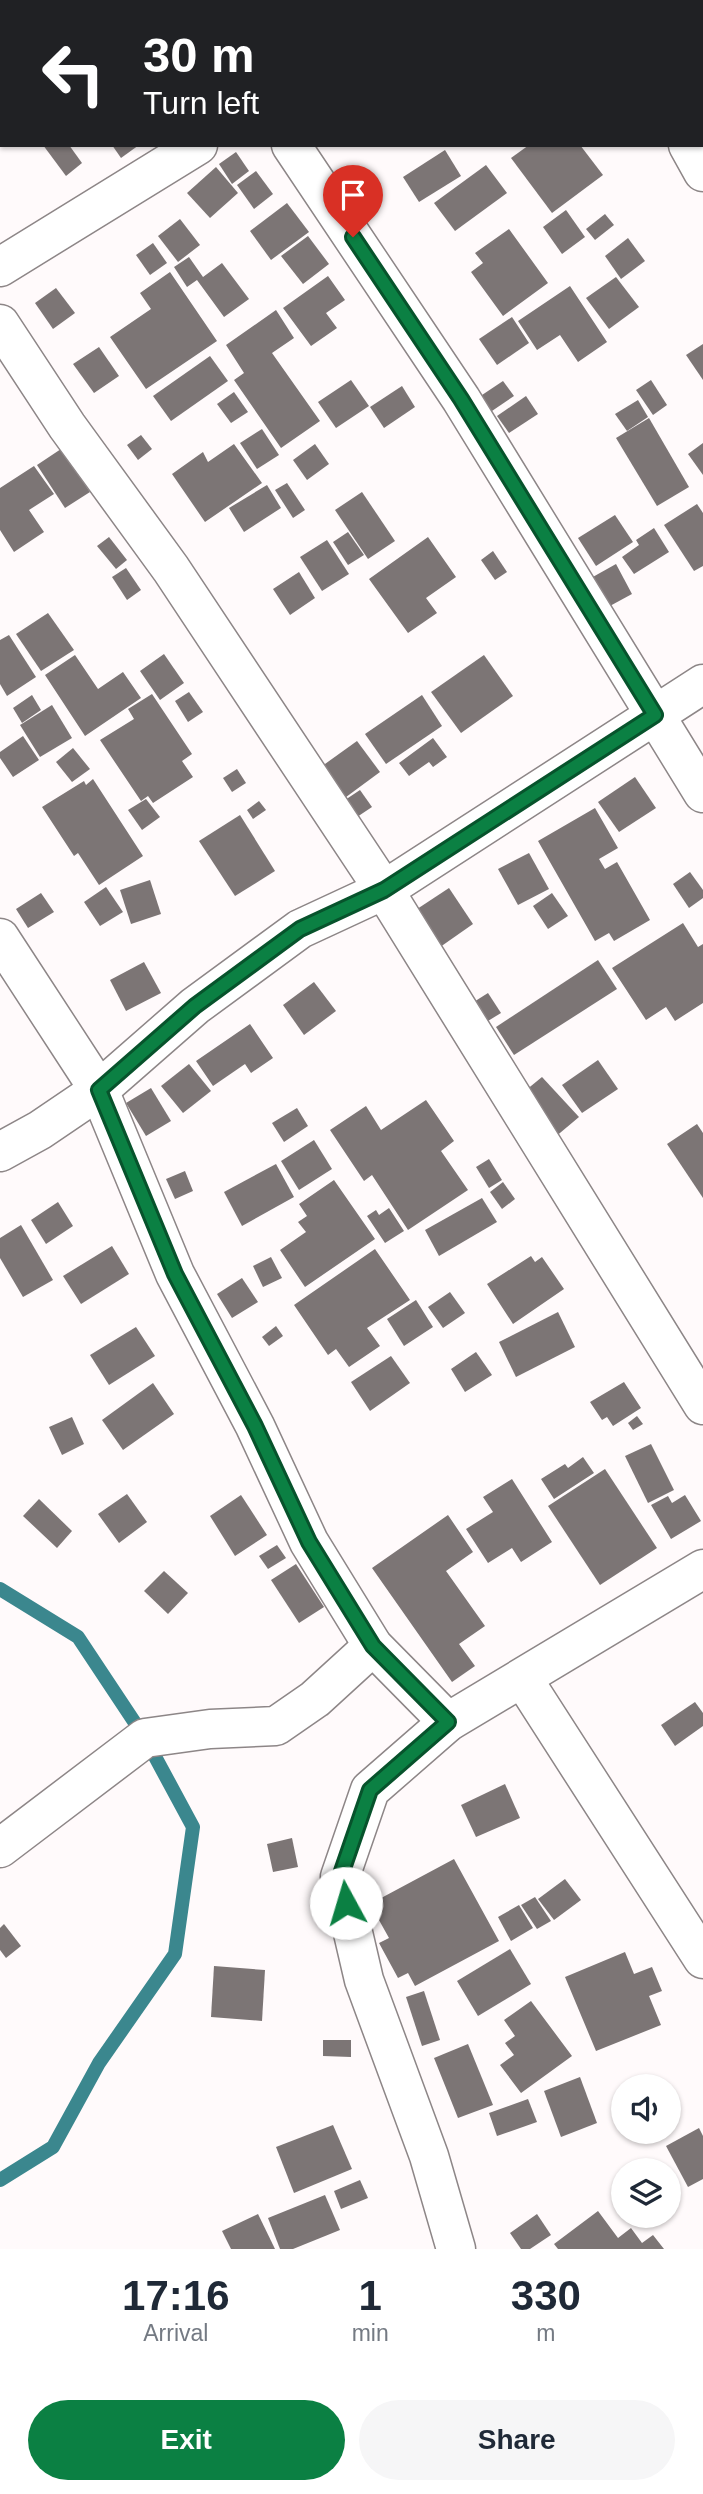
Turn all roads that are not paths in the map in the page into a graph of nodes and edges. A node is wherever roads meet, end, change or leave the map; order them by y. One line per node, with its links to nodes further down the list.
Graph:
1 (195, 147): 5 (street)
2 (292, 147): 8 (street)
3 (689, 147): 4 (street)
4 (703, 172)
5 (0, 267)
6 (0, 324): 10 (street)
7 (703, 684): 8 (street)
8 (655, 715): 9 (street); 10 (street)
9 (703, 793)
10 (384, 890): 12 (street); 14 (street)
11 (0, 938): 12 (street)
12 (99, 1090): 13 (street); 16 (street)
13 (0, 1152)
14 (703, 1405)
15 (703, 1569): 17 (street)
16 (373, 1646): 18 (street); 19 (street)
17 (523, 1679): 18 (street); 20 (street)
18 (448, 1722): 21 (street)
19 (0, 1848)
20 (703, 1959)
21 (456, 2249)

